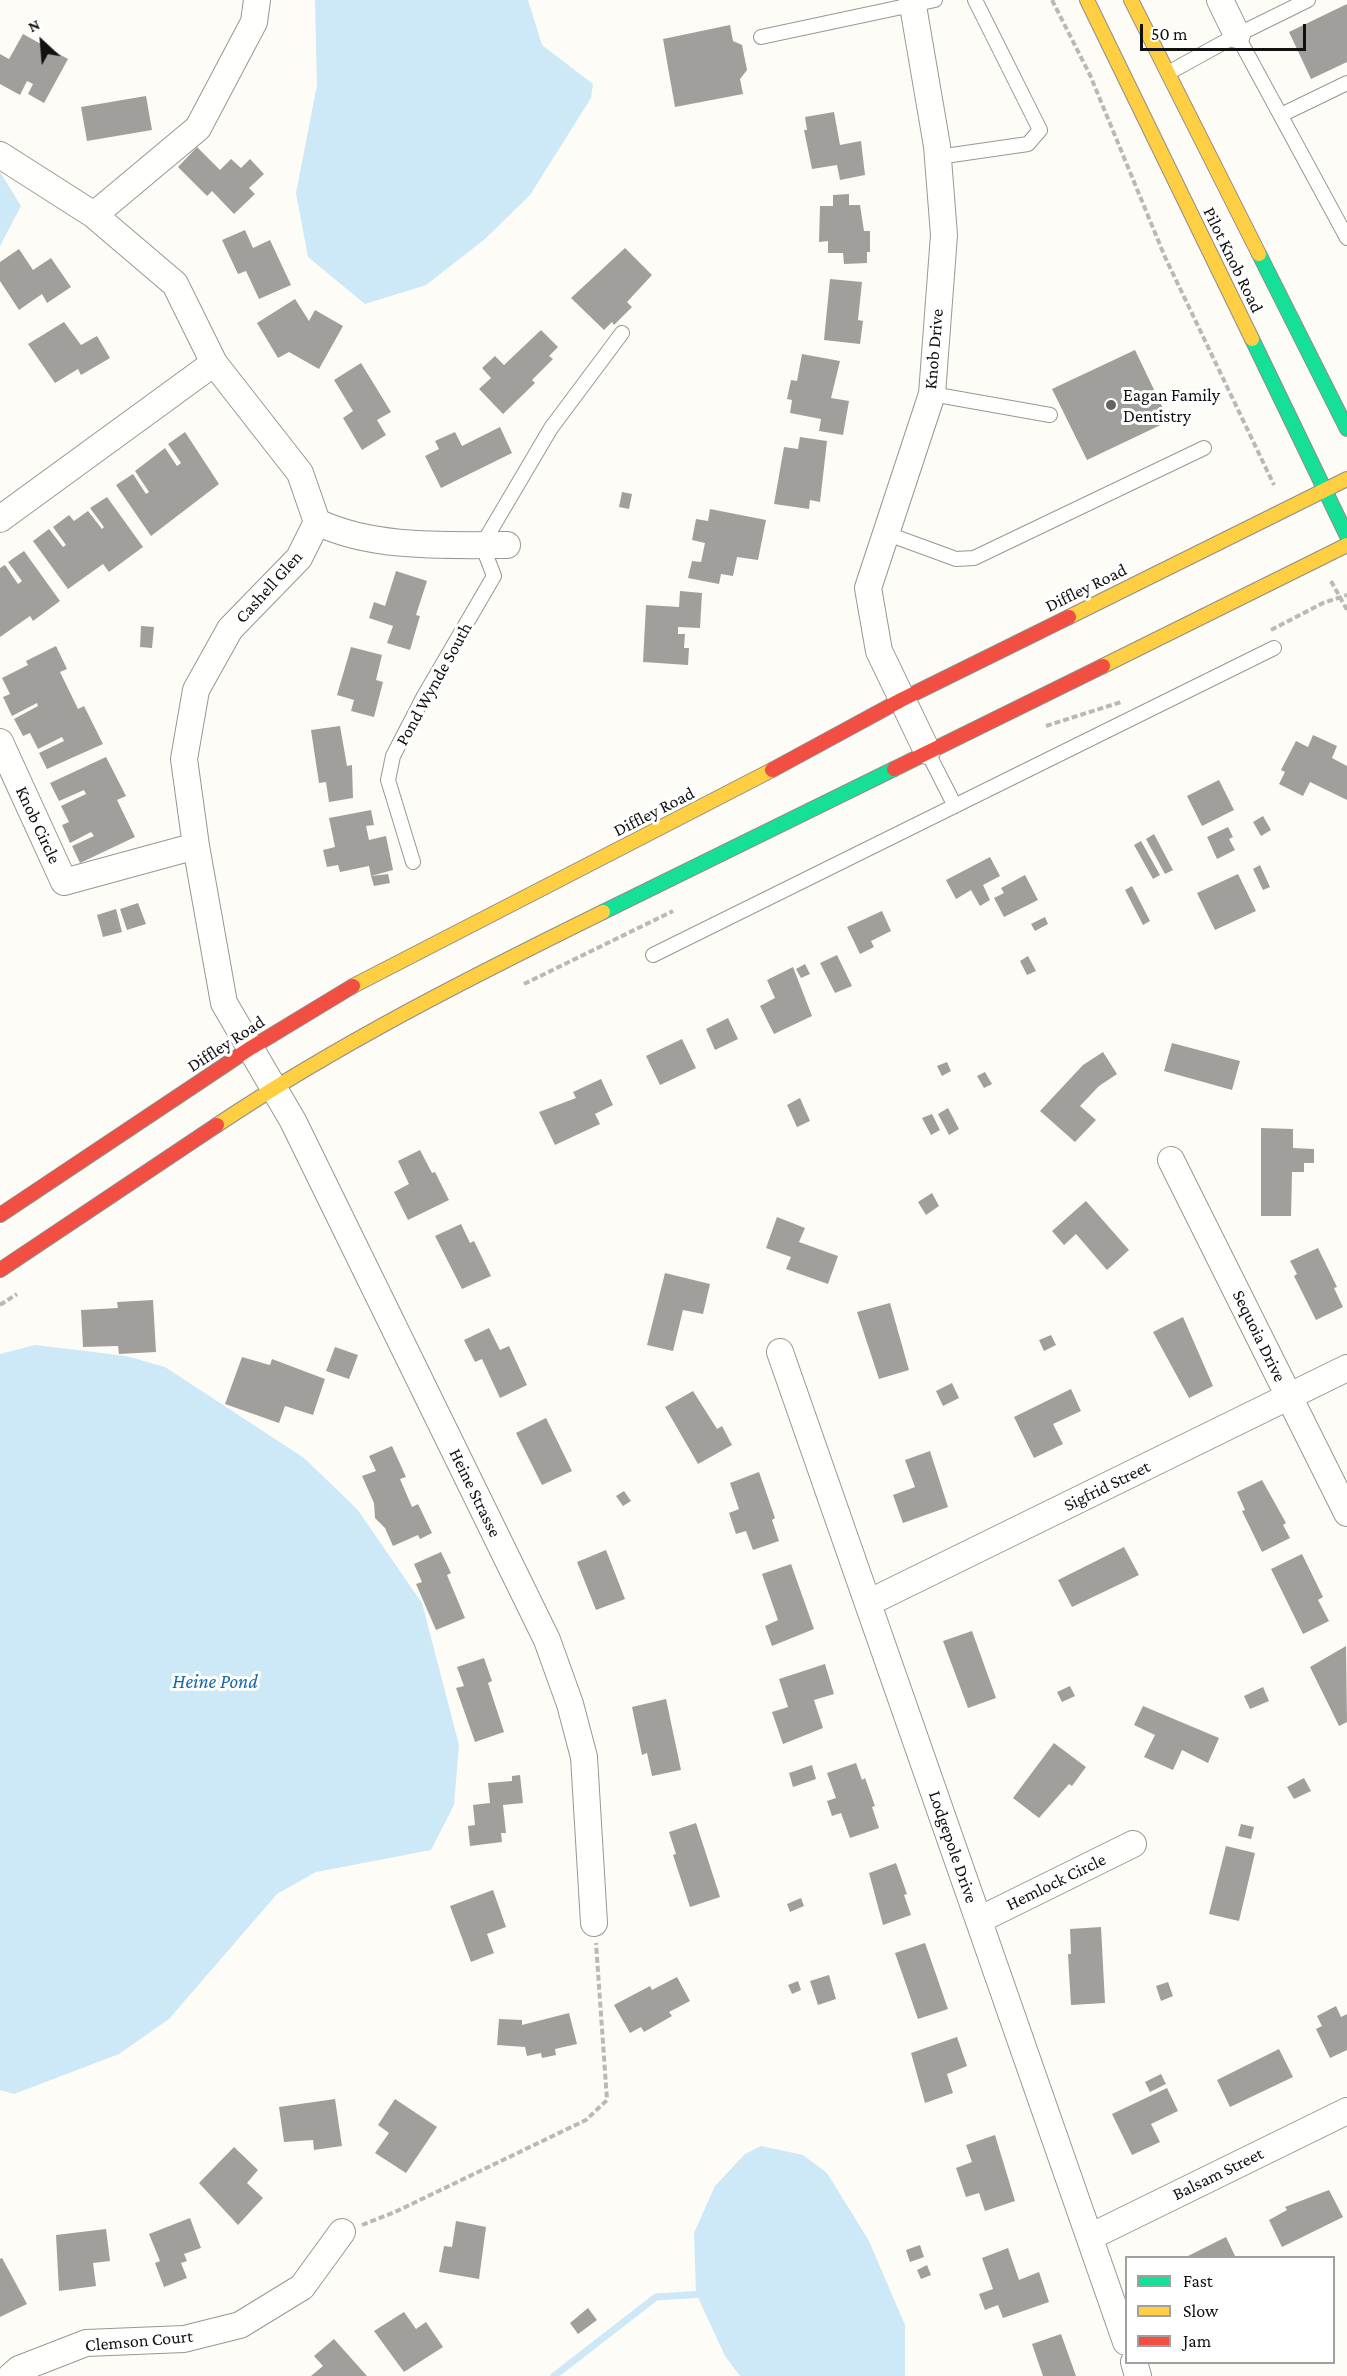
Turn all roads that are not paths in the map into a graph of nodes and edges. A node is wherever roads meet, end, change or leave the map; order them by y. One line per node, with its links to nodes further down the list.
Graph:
1 (257, 0): 15 (street)
2 (975, 0): 14 (lane)
3 (1087, 0): 24 (main road, Pilot Knob Road)
4 (1131, 0): 10 (main road, Pilot Knob Road)
5 (1220, 0): 8 (street)
6 (1308, 0): 8 (lane)
7 (920, 2): 9 (lane); 14 (street, Knob Drive)
8 (1237, 35): 10 (lane); 12 (lane)
9 (761, 37)
10 (1166, 74): 21 (main road, Pilot Knob Road)
11 (1347, 83): 12 (lane)
12 (1281, 116): 16 (lane)
13 (0, 155): 15 (street)
14 (938, 158): 19 (street, Knob Drive)
15 (94, 215): 18 (street)
16 (1347, 238)
17 (622, 333): 29 (lane)
18 (214, 363): 25 (street); 26 (street)
19 (932, 394): 20 (lane); 27 (street, Knob Drive)
20 (1050, 415)
21 (1347, 429)
22 (1204, 448): 27 (lane)
23 (1347, 479): 24 (main road, Diffley Road)
24 (1325, 490): 28 (main road, Pilot Knob Road); 32 (main road, Diffley Road)
25 (0, 519)
26 (317, 522): 29 (street); 36 (street, Cashell Glen)
27 (885, 534): 32 (street, Knob Drive)
28 (1347, 536)
29 (494, 545): 37 (lane, Pond Wynde South)
30 (1347, 545): 34 (main road)
31 (1274, 648): 35 (lane)
32 (901, 700): 34 (street, Knob Drive); 39 (main road, Diffley Road)
33 (0, 742): 36 (street, Knob Circle)
34 (927, 751): 35 (lane); 40 (main road)
35 (955, 806): 38 (lane)
36 (196, 846): 39 (street, Cashell Glen)
37 (413, 862)
38 (653, 955)
39 (249, 1049): 40 (street, Cashell Glen); 42 (main road, Diffley Road)
40 (272, 1088): 43 (main road); 51 (street, Heine Strasse)
41 (1171, 1160): 46 (street, Sequoia Drive)
42 (0, 1215)
43 (0, 1270)
44 (780, 1352): 48 (street, Lodgepole Drive)
45 (1347, 1368): 46 (street, Sigfrid Street)
46 (1289, 1396): 47 (street, Sequoia Drive); 48 (street, Sigfrid Street)
47 (1347, 1513)
48 (868, 1603): 50 (street, Lodgepole Drive)
49 (1133, 1845): 50 (street, Hemlock Circle)
50 (979, 1920): 54 (street, Lodgepole Drive)
51 (594, 1923)
52 (1347, 2111): 54 (street, Balsam Street)
53 (342, 2232): 56 (street, Clemson Court)
54 (1090, 2237): 55 (street, Lodgepole Drive)
55 (1125, 2339)
56 (11, 2376)

